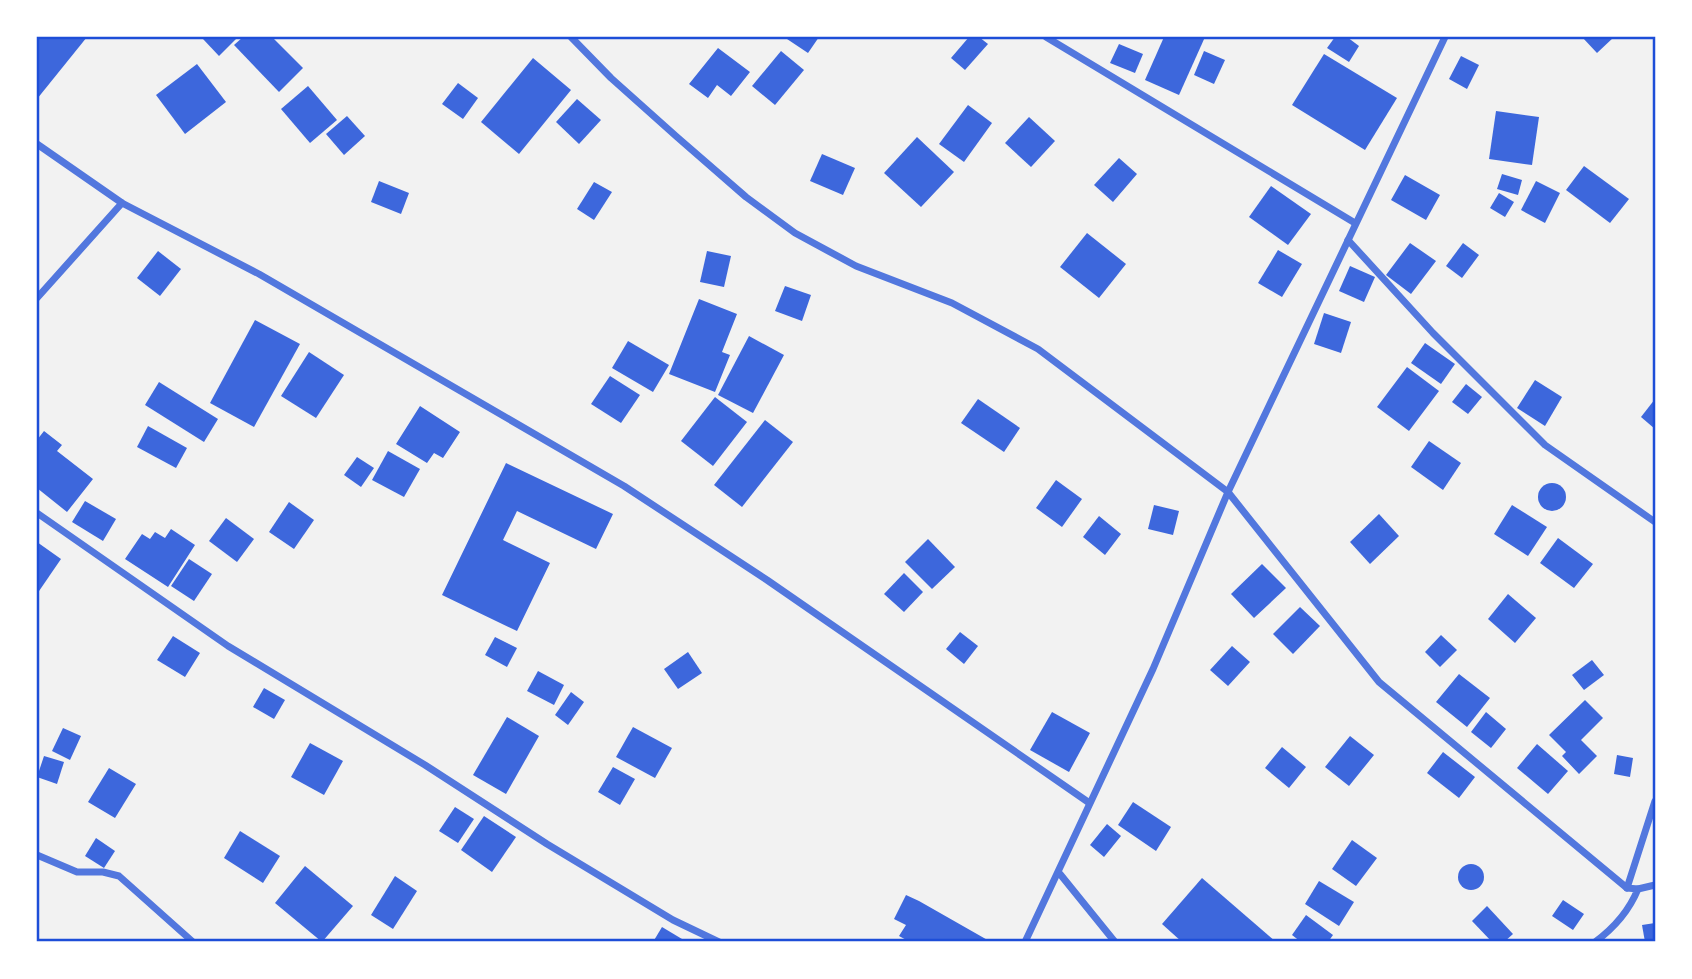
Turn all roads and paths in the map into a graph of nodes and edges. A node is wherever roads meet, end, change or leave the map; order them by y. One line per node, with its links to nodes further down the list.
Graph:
1 (571, 37): 9 (street)
2 (1046, 37): 6 (street)
3 (1445, 37): 6 (street)
4 (37, 144): 5 (street)
5 (122, 203): 8 (street); 13 (street)
6 (1355, 223): 7 (street)
7 (1348, 240): 9 (street); 11 (street)
8 (37, 298)
9 (1228, 492): 13 (street); 17 (street)
10 (37, 513): 20 (street)
11 (1655, 522)
12 (1655, 801): 17 (street)
13 (1088, 802): 15 (street)
14 (37, 855): 19 (street)
15 (1060, 874): 21 (street); 22 (street)
16 (1655, 885): 18 (street)
17 (1627, 888): 18 (street)
18 (1638, 889): 23 (street)
19 (193, 942)
20 (719, 942)
21 (1025, 942)
22 (1115, 942)
23 (1595, 942)

